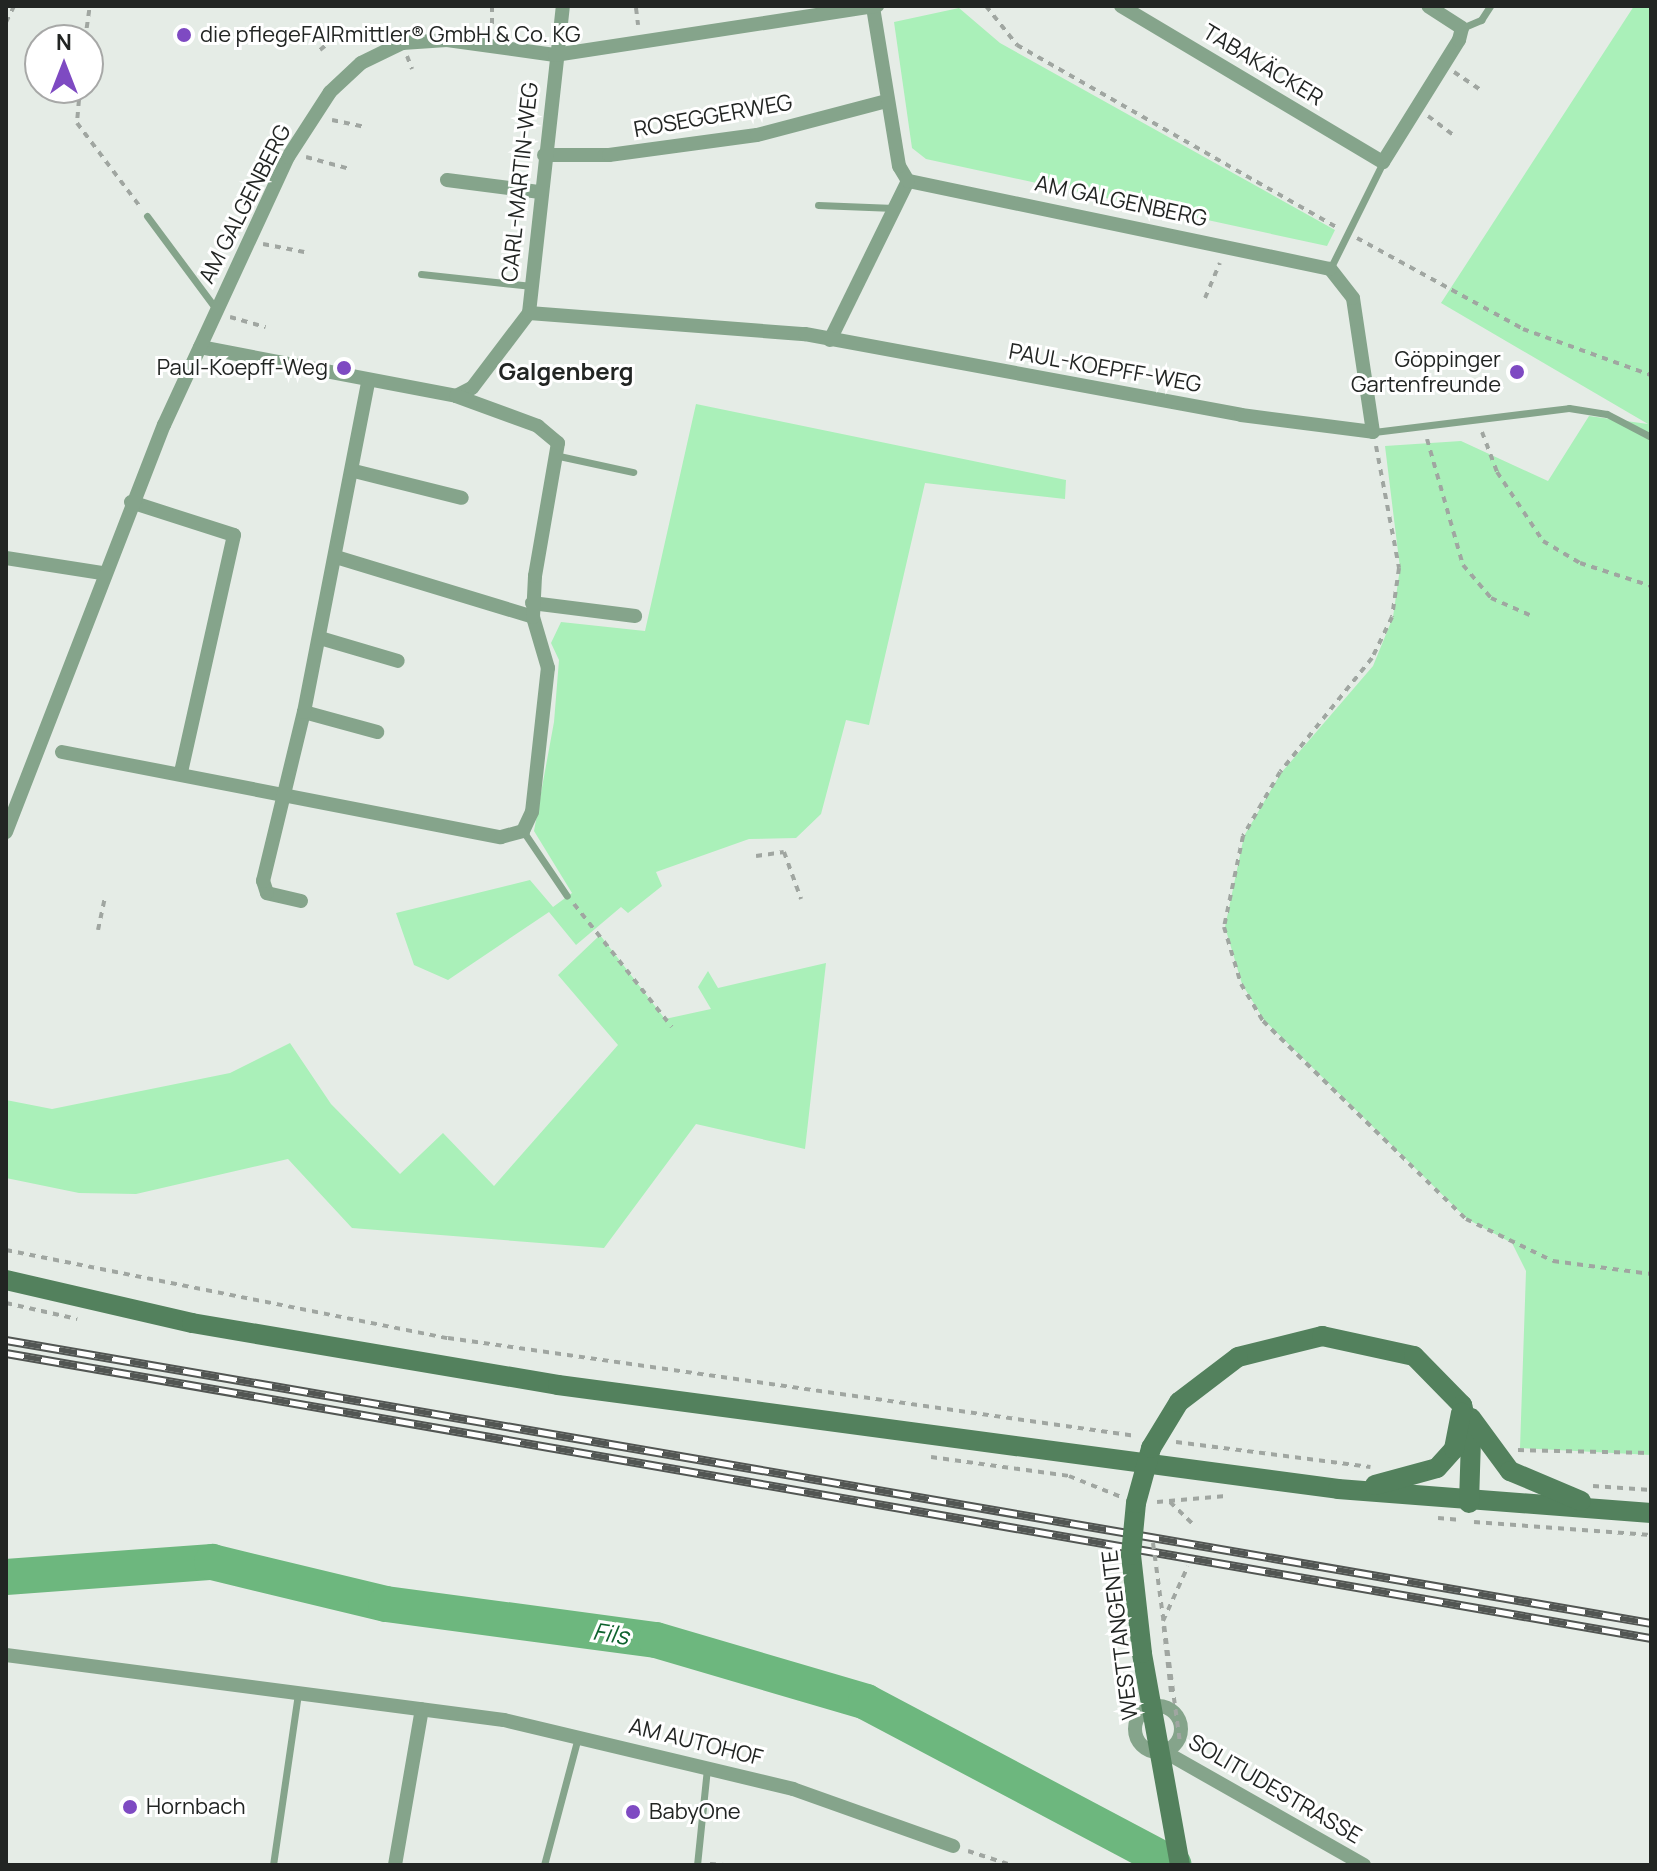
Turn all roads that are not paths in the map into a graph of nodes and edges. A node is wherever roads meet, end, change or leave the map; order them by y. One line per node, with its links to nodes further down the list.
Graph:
1 (563, 6): 7 (street, CARL-MARTIN-WEG)
2 (875, 6): 7 (street, AM GALGENBERG); 8 (street, AM GALGENBERG)
3 (1121, 6): 10 (street, TABAKÄCKER)
4 (1428, 6): 6 (street)
5 (1490, 6): 6 (lane)
6 (1462, 28): 10 (street)
7 (555, 55): 9 (street, CARL-MARTIN-WEG); 20 (street, AM GALGENBERG)
8 (887, 101): 9 (street, ROSEGGERWEG); 12 (street, AM GALGENBERG)
9 (544, 155): 13 (street, CARL-MARTIN-WEG)
10 (1383, 162): 17 (lane)
11 (447, 180): 13 (street)
12 (908, 181): 15 (street); 17 (street, AM GALGENBERG)
13 (540, 192): 19 (street, CARL-MARTIN-WEG)
14 (818, 205): 15 (lane)
15 (896, 208): 22 (street)
16 (147, 216): 20 (lane)
17 (1330, 269): 26 (street)
18 (421, 274): 19 (lane)
19 (532, 286): 21 (street, CARL-MARTIN-WEG)
20 (217, 308): 23 (street, AM GALGENBERG)
21 (529, 313): 22 (street, PAUL-KOEPFF-WEG); 25 (street)
22 (830, 340): 26 (street, PAUL-KOEPFF-WEG)
23 (200, 347): 24 (street); 32 (street, AM GALGENBERG)
24 (368, 384): 25 (street); 29 (street)
25 (456, 396): 28 (street)
26 (1373, 432): 27 (lane)
27 (1651, 437)
28 (559, 456): 30 (lane); 36 (street)
29 (354, 471): 31 (street); 33 (street)
30 (633, 472)
31 (462, 498)
32 (131, 502): 35 (street, AM GALGENBERG); 43 (street)
33 (336, 557): 36 (street); 38 (street)
34 (6, 558): 35 (street)
35 (102, 573): 46 (street, AM GALGENBERG)
36 (532, 610): 37 (street); 45 (street)
37 (635, 616)
38 (320, 638): 39 (street); 40 (street)
39 (398, 661)
40 (304, 712): 41 (street); 44 (street)
41 (377, 732)
42 (62, 752): 43 (street)
43 (181, 773): 44 (street)
44 (286, 791): 45 (street); 48 (street)
45 (523, 831): 47 (lane)
46 (6, 832)
47 (567, 896)
48 (301, 901)
49 (6, 1280): 51 (main road)
50 (1462, 1405): 51 (main road); 52 (main road); 53 (main road, WESTTANGENTE); 66 (main road, WESTTANGENTE, bridge)
51 (1338, 1489): 52 (main road)
52 (1469, 1503): 53 (main road)
53 (1618, 1511): 54 (main road)
54 (1651, 1513)
55 (6, 1655): 56 (street, AM AUTOHOF)
56 (298, 1693): 57 (street, AM AUTOHOF); 62 (lane)
57 (422, 1709): 58 (street, AM AUTOHOF); 63 (street)
58 (578, 1737): 60 (street, AM AUTOHOF); 64 (lane)
59 (1165, 1752): 59 (street, SOLITUDESTRASSE); 67 (street, SOLITUDESTRASSE)
60 (707, 1767): 61 (street, AM AUTOHOF); 65 (lane)
61 (953, 1846)
62 (273, 1865)
63 (395, 1865)
64 (544, 1865)
65 (697, 1865)
66 (1180, 1865)
67 (1364, 1865)

